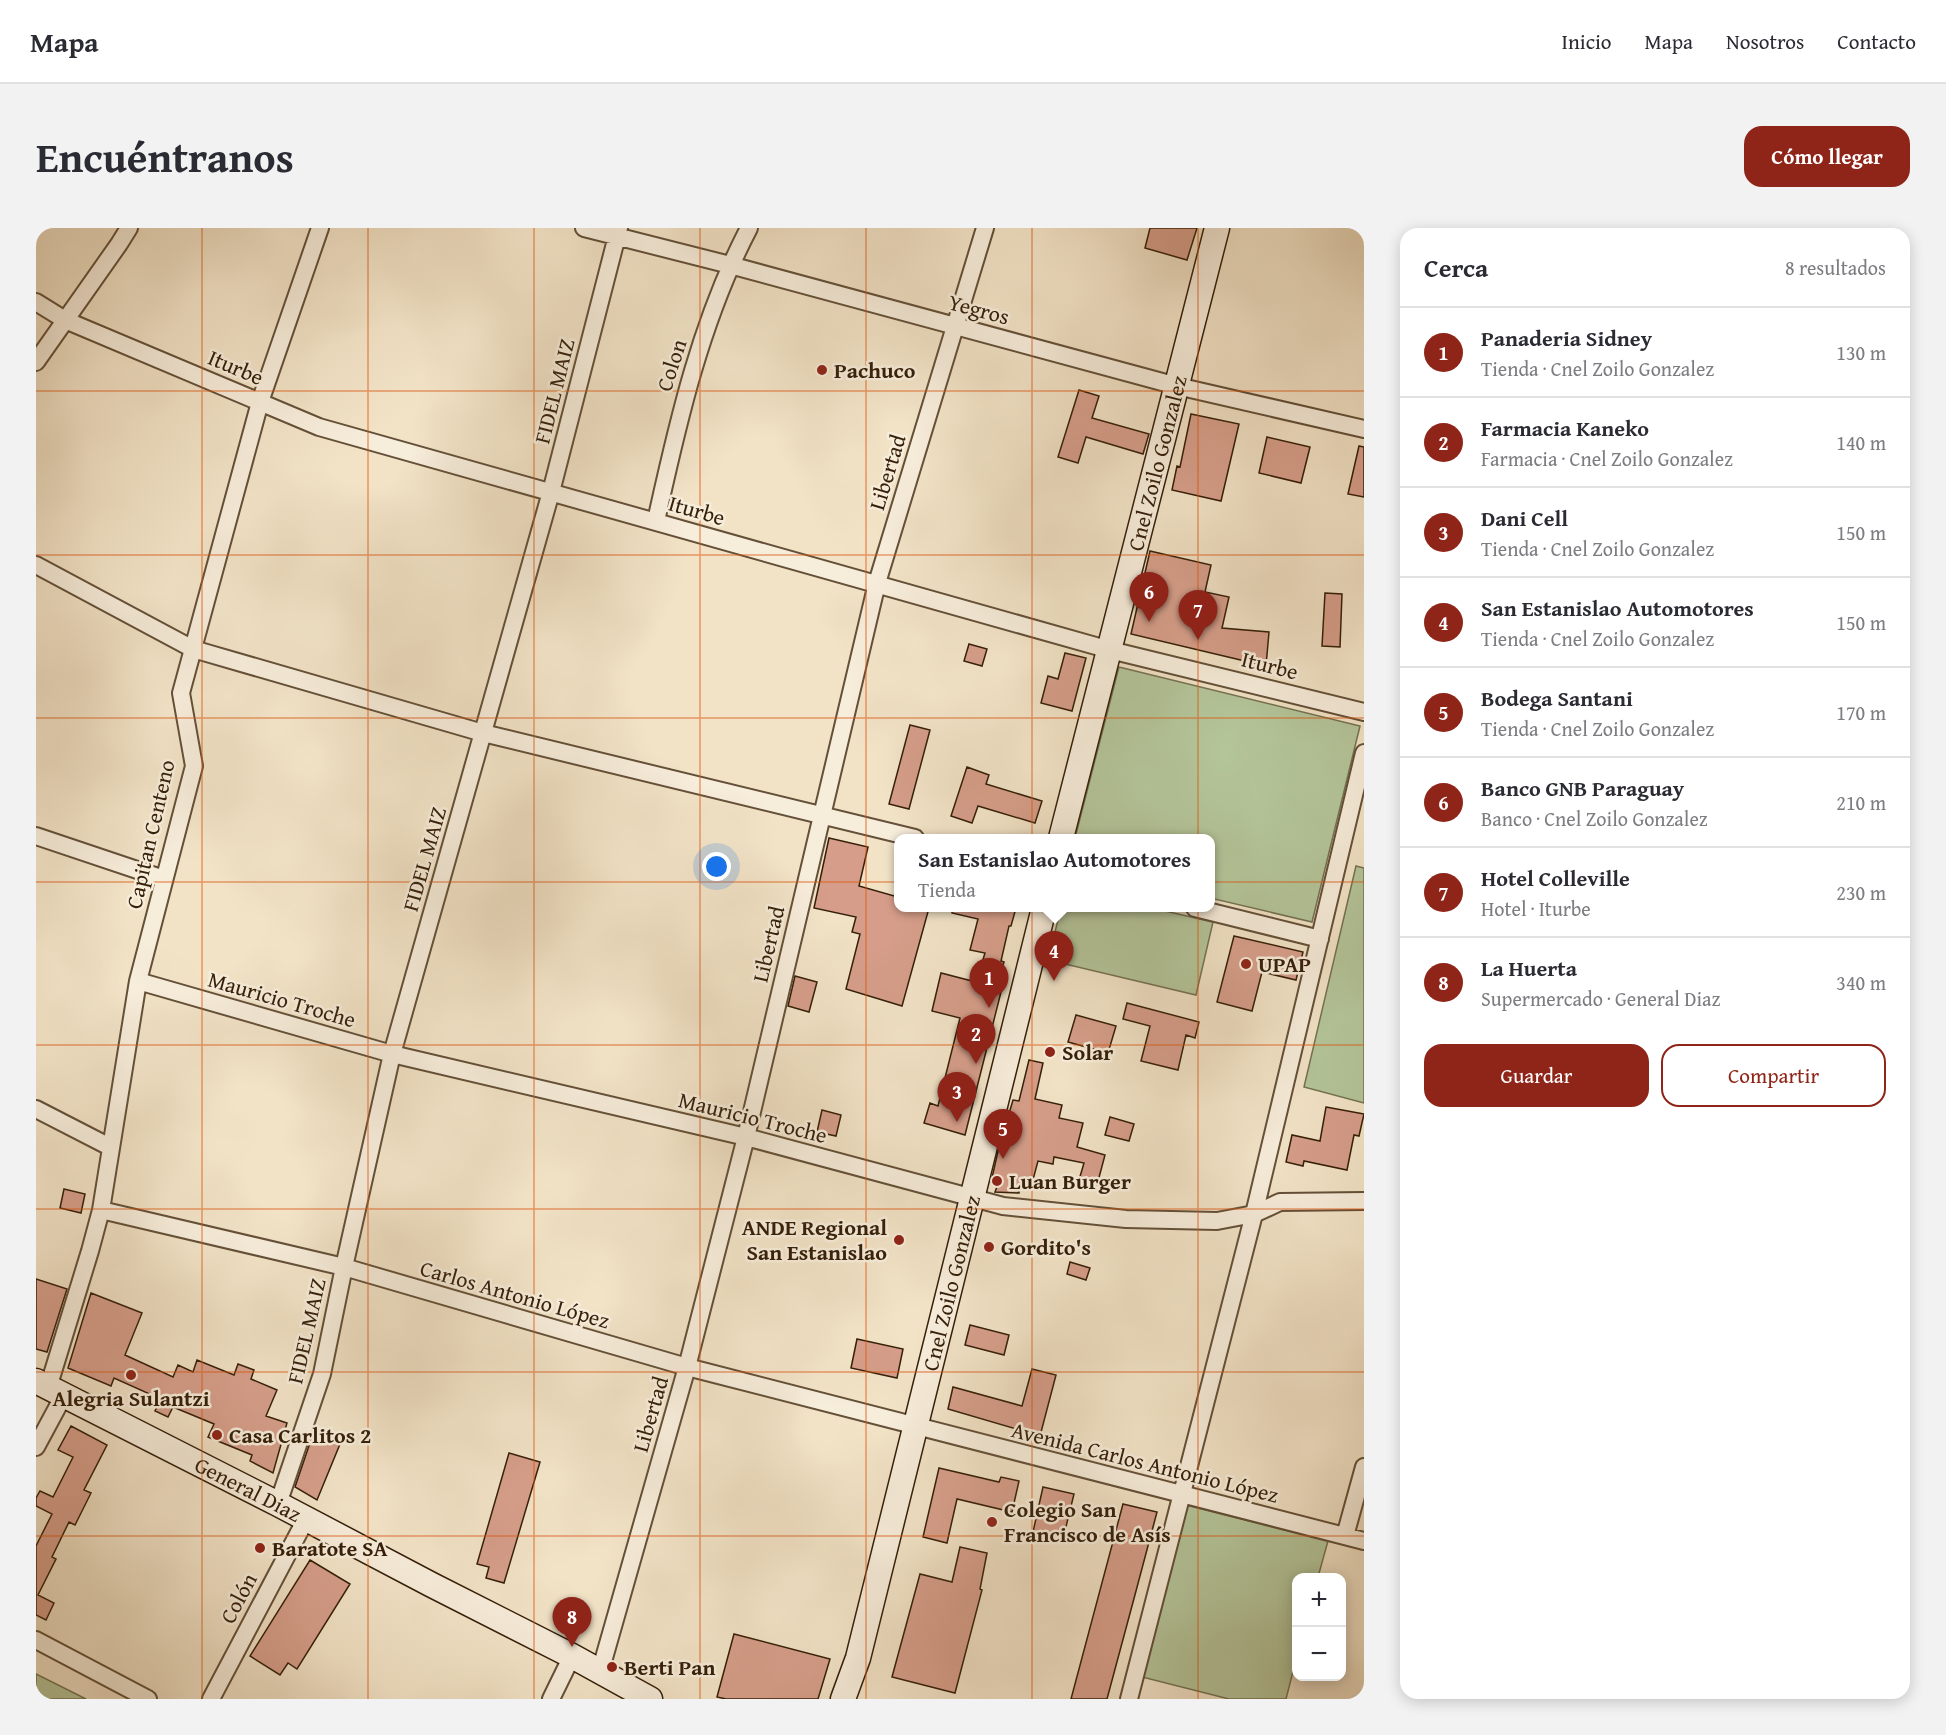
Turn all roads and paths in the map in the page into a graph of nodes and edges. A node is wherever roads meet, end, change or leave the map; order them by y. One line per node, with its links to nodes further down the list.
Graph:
1 (129, 228): 10 (street)
2 (320, 228): 14 (street, Capitan Centeno)
3 (584, 228): 7 (street, Yegros)
4 (749, 228): 8 (street, Colon)
5 (985, 228): 11 (street, Libertad)
6 (1217, 228): 13 (main road, Cnel Zoilo Gonzalez)
7 (618, 232): 8 (street, Yegros); 16 (street, FIDEL MAIZ)
8 (730, 265): 11 (street, Yegros); 17 (street, Colon)
9 (36, 302): 10 (street, Iturbe)
10 (65, 320): 12 (street); 14 (street, Iturbe)
11 (955, 326): 13 (street, Yegros); 19 (street, Libertad)
12 (36, 362)
13 (1177, 386): 15 (street, Yegros); 21 (main road, Cnel Zoilo Gonzalez)
14 (260, 402): 16 (street, Iturbe); 20 (street, Capitan Centeno)
15 (1364, 429)
16 (551, 492): 17 (street, Iturbe); 23 (street, FIDEL MAIZ)
17 (656, 521): 19 (street, Iturbe)
18 (36, 565): 20 (street)
19 (877, 583): 21 (street, Iturbe); 25 (street, Libertad)
20 (193, 648): 23 (street); 29 (street, Capitan Centeno)
21 (1110, 650): 22 (street, Iturbe); 27 (main road, Cnel Zoilo Gonzalez)
22 (1364, 712)
23 (483, 733): 25 (street); 34 (street, FIDEL MAIZ)
24 (1364, 753): 32 (street)
25 (823, 816): 26 (street); 36 (street, Libertad)
26 (898, 834)
27 (1062, 834)
28 (36, 836): 29 (street)
29 (165, 879): 33 (street, Capitan Centeno)
30 (1043, 912): 38 (main road, Cnel Zoilo Gonzalez)
31 (1211, 912): 32 (street)
32 (1320, 939): 41 (street)
33 (138, 981): 34 (street, Mauricio Troche); 37 (street, Capitan Centeno)
34 (392, 1054): 36 (street, Mauricio Troche); 42 (street, FIDEL MAIZ)
35 (36, 1110): 37 (street)
36 (746, 1137): 38 (street, Mauricio Troche); 43 (street, Libertad)
37 (110, 1147): 40 (street, Capitan Centeno)
38 (972, 1199): 41 (street, Mauricio Troche); 45 (main road, Cnel Zoilo Gonzalez)
39 (1364, 1201): 41 (street, Mauricio Troche)
40 (101, 1210): 42 (street, Carlos Antonio López); 44 (street, Capitan Centeno)
41 (1254, 1214): 48 (street)
42 (344, 1267): 43 (street, Carlos Antonio López); 49 (street, FIDEL MAIZ)
43 (687, 1367): 45 (street, Carlos Antonio López); 56 (street, Libertad)
44 (49, 1388): 46 (street, Capitan Centeno); 49 (main road, General Diaz)
45 (915, 1426): 48 (street, Avenida Carlos Antonio López); 55 (main road, Cnel Zoilo Gonzalez)
46 (36, 1447)
47 (1364, 1467): 51 (street)
48 (1181, 1495): 51 (street, Avenida Carlos Antonio López); 63 (street)
49 (278, 1503): 50 (main road, General Diaz)
50 (306, 1519): 54 (main road, General Diaz); 58 (street, Colón)
51 (1345, 1536): 52 (street, Avenida Carlos Antonio López)
52 (1364, 1541)
53 (36, 1640): 57 (street)
54 (572, 1656): 56 (main road, General Diaz); 59 (street)
55 (858, 1658): 61 (main road, Cnel Zoilo Gonzalez); 62 (main road, Cnel Zoilo Gonzalez)
56 (600, 1672): 60 (main road, General Diaz)
57 (148, 1699)
58 (211, 1699)
59 (551, 1699)
60 (650, 1699)
61 (843, 1699)
62 (855, 1699)
63 (1129, 1699)

